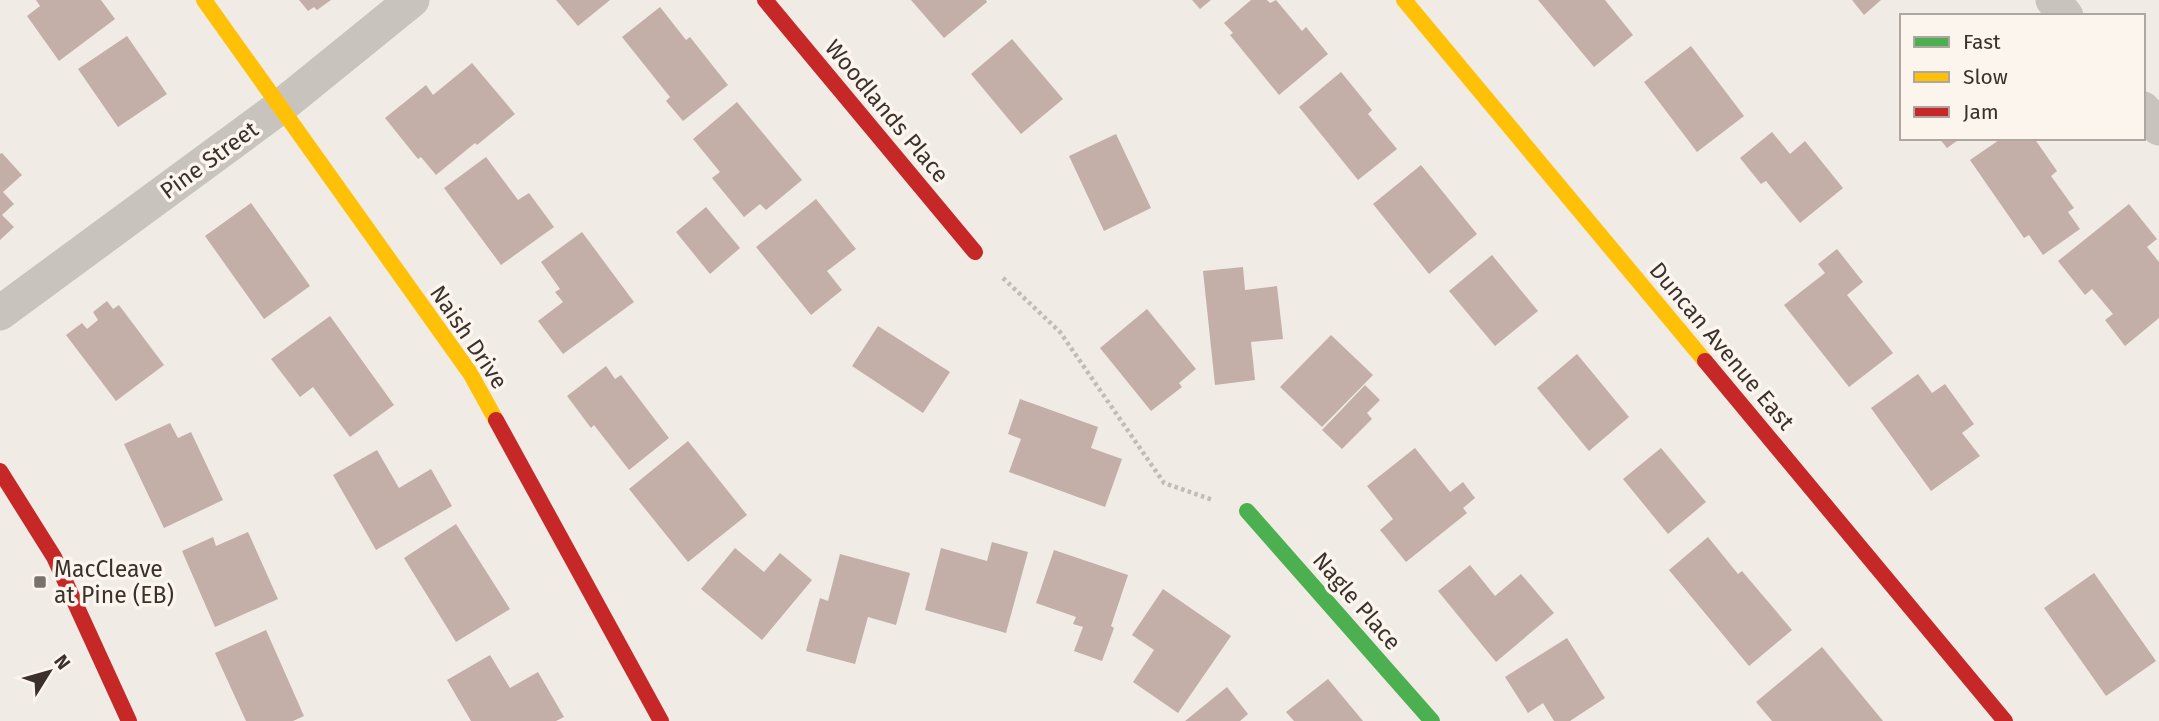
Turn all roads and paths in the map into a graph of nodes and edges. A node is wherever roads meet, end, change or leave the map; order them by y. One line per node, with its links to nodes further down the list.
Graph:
1 (204, 0): 7 (street, Naish Drive)
2 (412, 0): 7 (street, Pine Street)
3 (765, 0): 10 (street, Woodlands Place)
4 (1404, 0): 17 (street, Duncan Avenue East)
5 (2053, 0): 6 (street)
6 (2064, 14)
7 (280, 107): 11 (street, Pine Street); 15 (street, Naish Drive)
8 (2145, 111): 9 (street)
9 (2159, 128)
10 (975, 252): 13 (path)
11 (0, 313)
12 (0, 471): 14 (street)
13 (1247, 511): 16 (street, Nagle Place)
14 (130, 721)
15 (661, 721)
16 (1433, 721)
17 (2005, 721)

